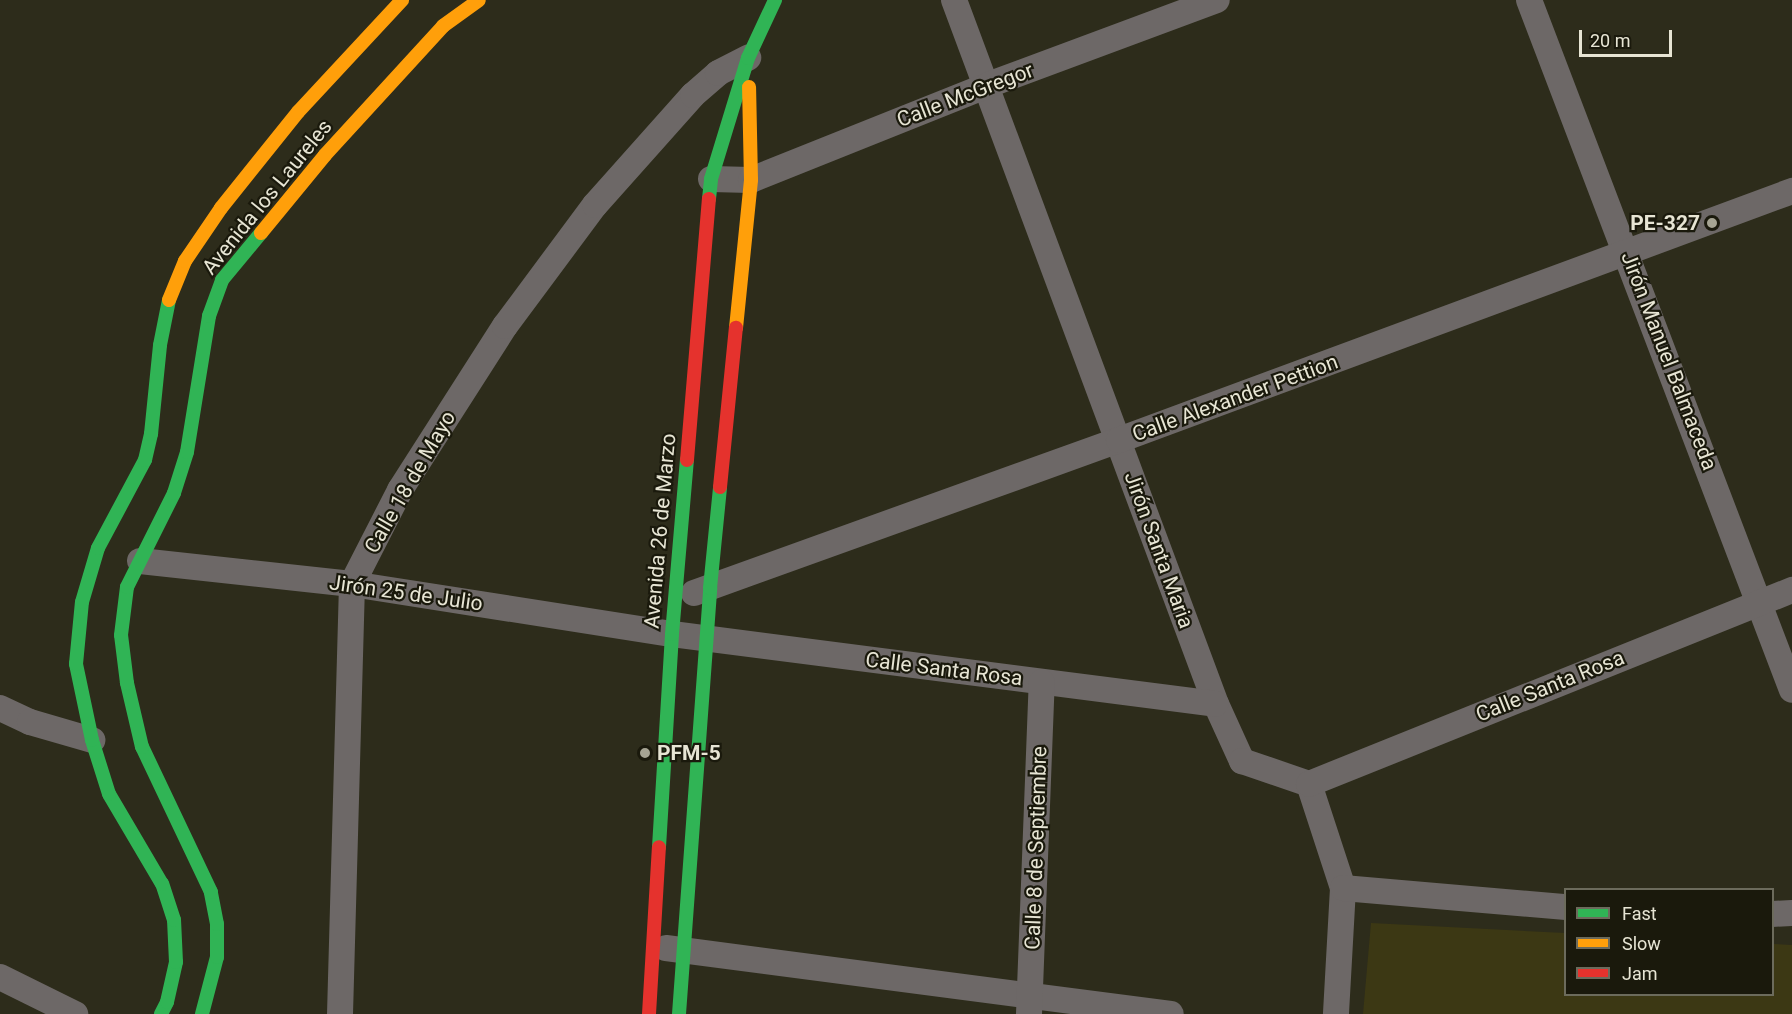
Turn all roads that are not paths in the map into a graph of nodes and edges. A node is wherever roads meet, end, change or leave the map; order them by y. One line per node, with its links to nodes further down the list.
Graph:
1 (402, 0): 26 (street, Avenida los Laureles)
2 (479, 0): 14 (street, Avenida los Laureles)
3 (775, 0): 7 (street, Avenida 26 de Marzo)
4 (954, 0): 8 (street, Jirón Santa Maria)
5 (1217, 0): 8 (street, Calle McGregor)
6 (1529, 0): 12 (street, Jirón Manuel Balmaceda)
7 (748, 58): 9 (street, Avenida 26 de Marzo); 10 (street, Avenida 26 de Marzo); 15 (street, Calle 18 de Mayo)
8 (988, 85): 10 (street, Calle McGregor); 13 (street, Jirón Santa Maria)
9 (711, 179): 10 (street, Calle McGregor); 18 (street, Avenida 26 de Marzo)
10 (751, 180): 16 (street, Avenida 26 de Marzo)
11 (1792, 191): 12 (street, Calle Alexander Pettion)
12 (1627, 252): 13 (street, Calle Alexander Pettion); 19 (street, Jirón Manuel Balmaceda)
13 (1119, 441): 16 (street, Calle Alexander Pettion); 24 (street, Jirón Santa Maria)
14 (140, 561): 15 (street, Jirón 25 de Julio); 38 (street, Avenida los Laureles)
15 (352, 584): 20 (street, Jirón 25 de Julio); 39 (street, Calle 18 de Mayo)
16 (710, 588): 18 (street, Calle Alexander Pettion); 21 (street, Avenida 26 de Marzo)
17 (1792, 590): 19 (street, Calle Santa Rosa)
18 (676, 599): 20 (street, Avenida 26 de Marzo)
19 (1760, 602): 23 (street, Jirón Manuel Balmaceda); 27 (street, Calle Santa Rosa)
20 (672, 634): 21 (street, Calle Santa Rosa); 32 (street, Avenida 26 de Marzo)
21 (707, 638): 22 (street, Calle Santa Rosa); 33 (street, Avenida 26 de Marzo)
22 (1041, 682): 24 (street, Calle Santa Rosa); 35 (street, Calle 8 de Septiembre)
23 (1792, 690)
24 (1216, 704): 27 (street, Jirón Santa Maria)
25 (0, 708): 26 (street)
26 (92, 740): 37 (street, Avenida los Laureles)
27 (1309, 784): 28 (street)
28 (1343, 888): 29 (street); 43 (street)
29 (1564, 908)
30 (1792, 913): 31 (street)
31 (1774, 914)
32 (654, 946): 33 (street); 40 (street, Avenida 26 de Marzo)
33 (683, 951): 35 (street); 41 (street, Avenida 26 de Marzo)
34 (0, 977): 36 (street)
35 (1030, 1006): 42 (street)
36 (75, 1014)
37 (161, 1014)
38 (202, 1014)
39 (340, 1014)
40 (649, 1014)
41 (679, 1014)
42 (1171, 1014)
43 (1336, 1014)

